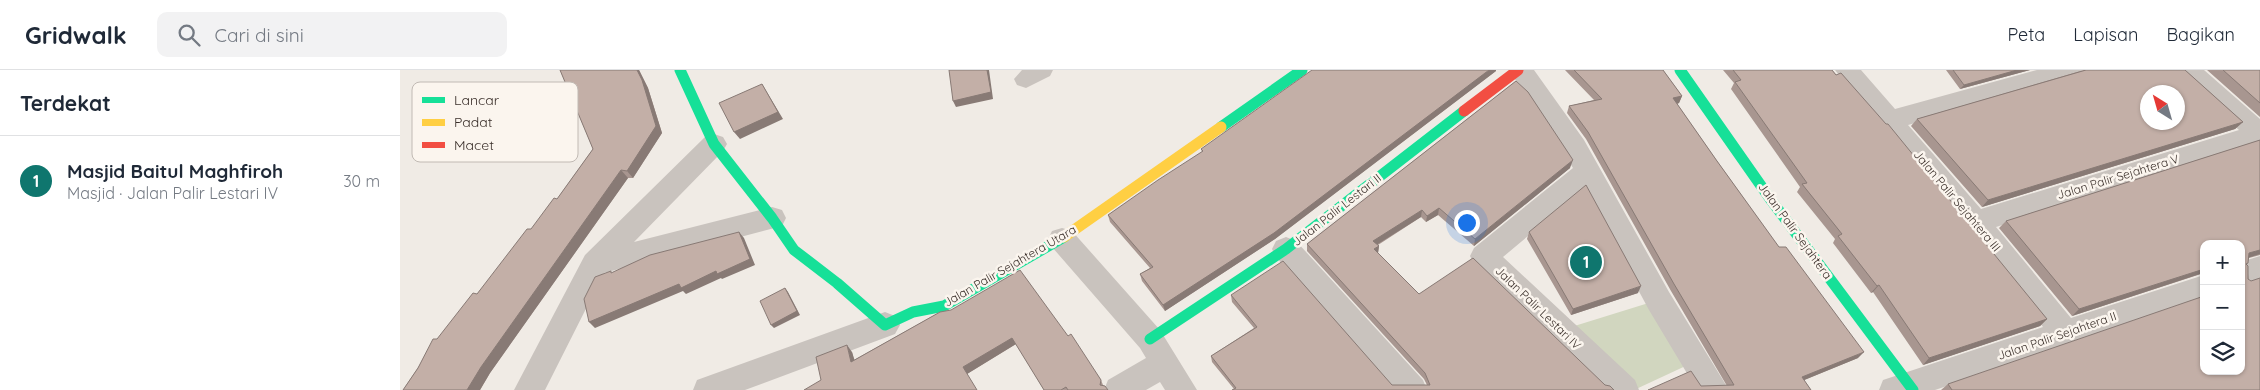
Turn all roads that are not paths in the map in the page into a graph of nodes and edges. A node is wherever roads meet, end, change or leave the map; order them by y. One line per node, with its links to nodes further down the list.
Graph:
1 (680, 70): 10 (street)
2 (1302, 70): 14 (street, Jalan Palir Sejahtera Utara)
3 (1519, 70): 11 (street); 15 (street, Jalan Palir Lestari II)
4 (1680, 70): 21 (street, Jalan Palir Sejahtera)
5 (1847, 70): 8 (street, Jalan Palir Sejahtera III)
6 (2188, 70): 9 (street)
7 (2063, 71): 8 (street)
8 (1890, 120): 13 (street, Jalan Palir Sejahtera III)
9 (2260, 133): 13 (street, Jalan Palir Sejahtera V)
10 (714, 144): 12 (street); 16 (street)
11 (1588, 171): 27 (street, Jalan Palir Lestari IV); 28 (street)
12 (772, 218): 16 (street); 18 (street)
13 (1976, 222): 19 (street, Jalan Palir Sejahtera III)
14 (1062, 239): 18 (street, Jalan Palir Sejahtera Utara); 20 (street)
15 (1286, 249): 20 (street, Jalan Palir Lestari II); 26 (street)
16 (595, 264): 22 (street)
17 (2200, 288): 19 (street, Jalan Palir Sejahtera II)
18 (885, 324): 23 (street)
19 (2065, 333): 21 (street, Jalan Palir Sejahtera II)
20 (1157, 351): 24 (street); 25 (street)
21 (1906, 388)
22 (529, 390)
23 (708, 390)
24 (1119, 390)
25 (1182, 390)
26 (1412, 390)
27 (1624, 390)
28 (1714, 390)

